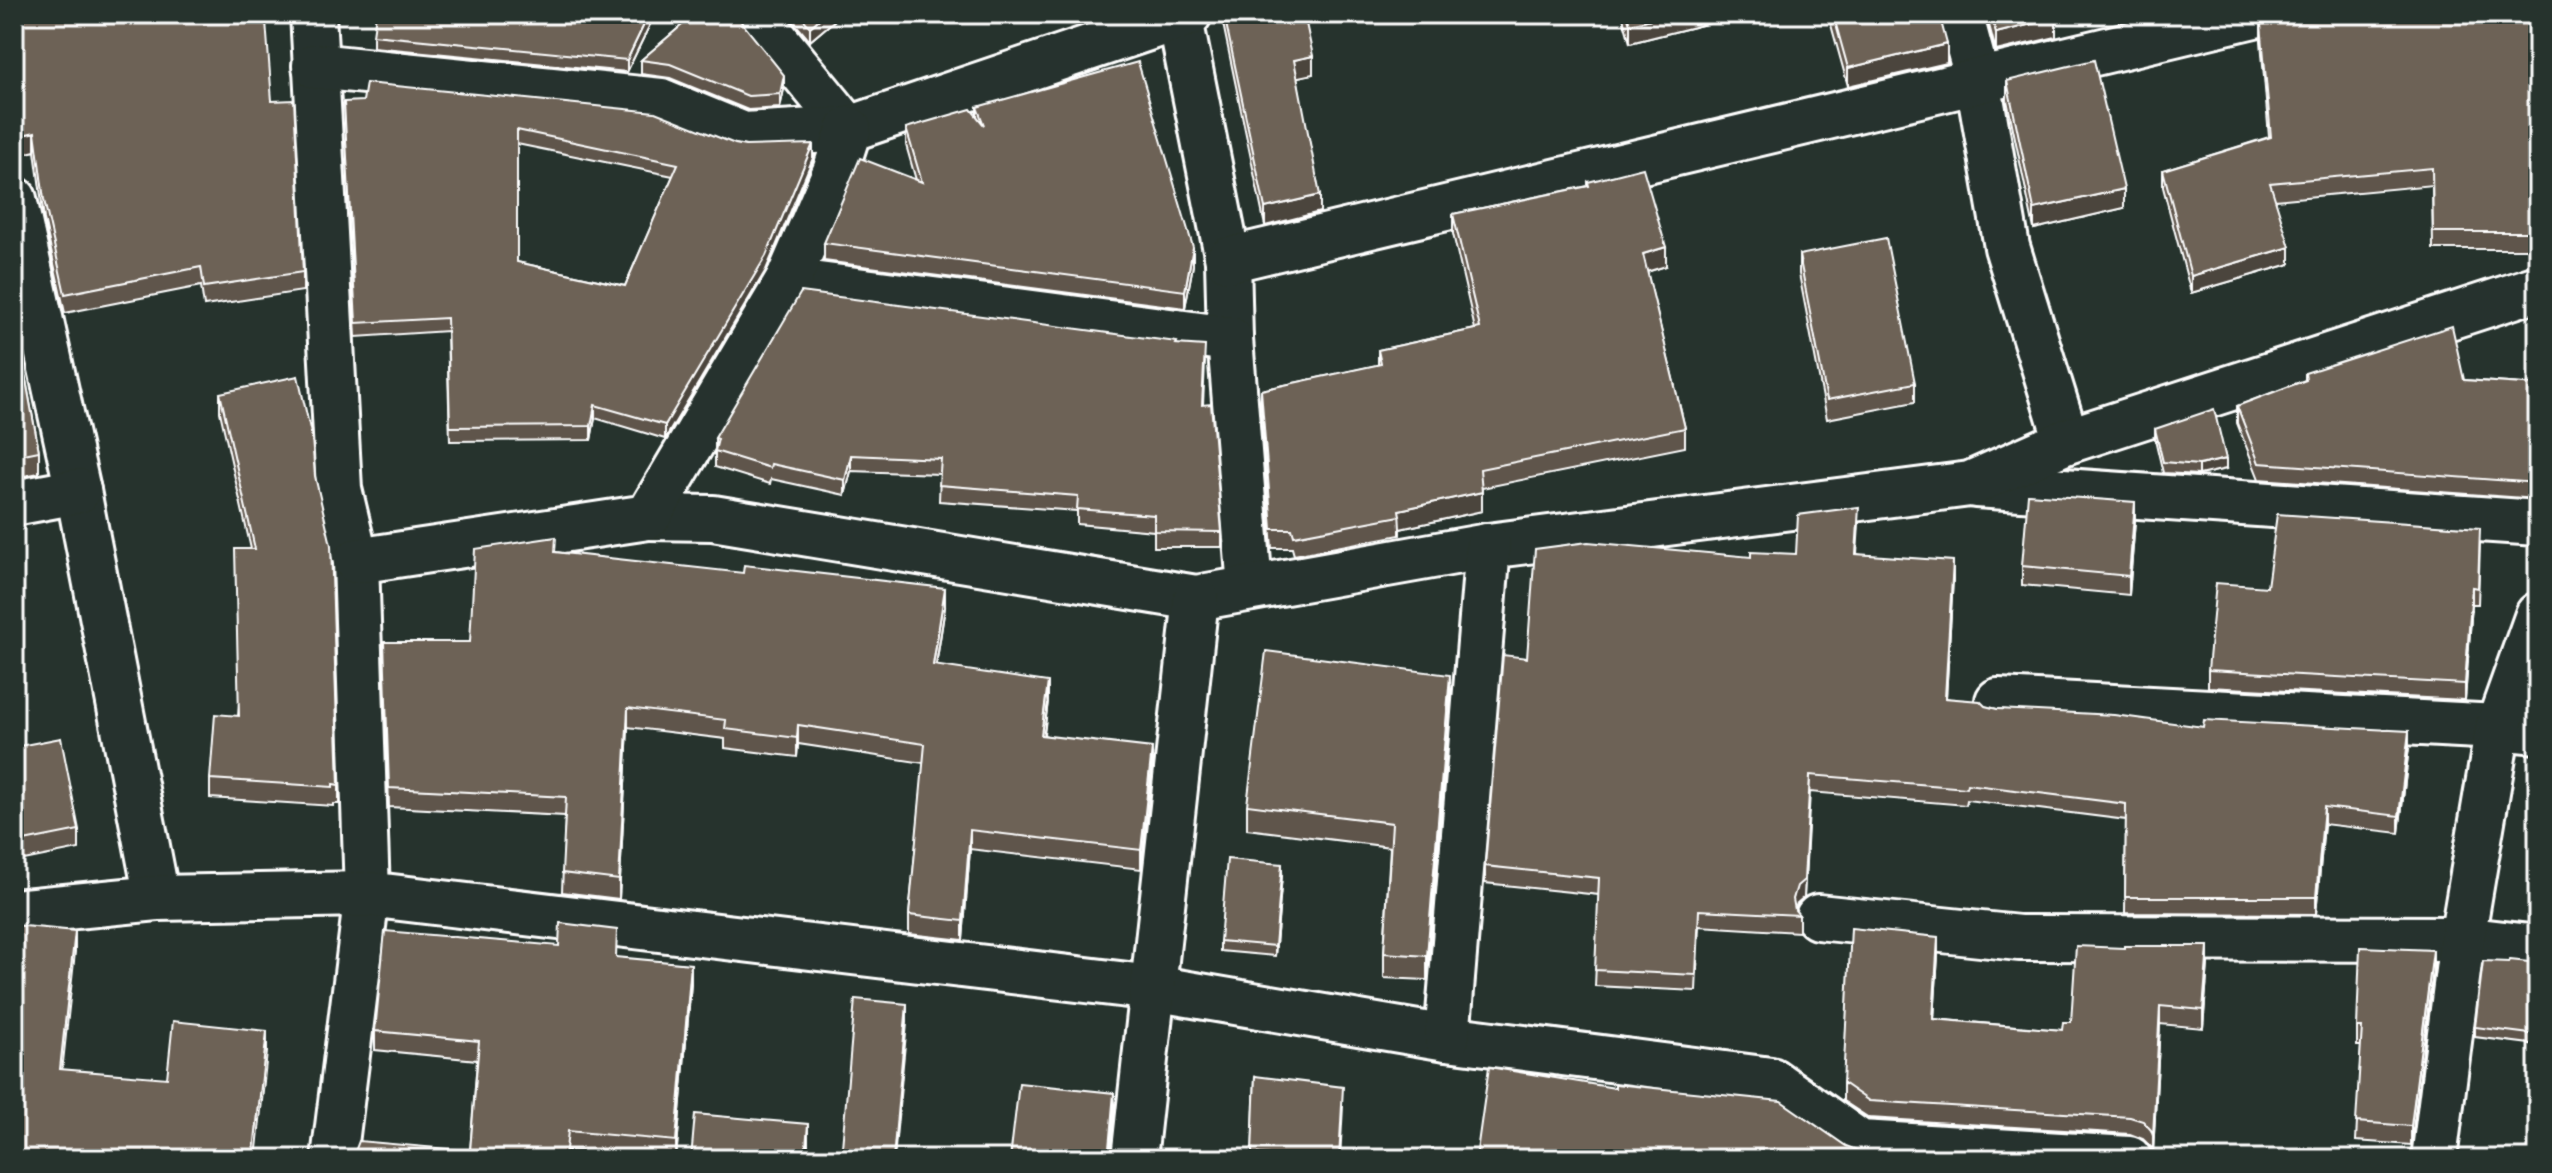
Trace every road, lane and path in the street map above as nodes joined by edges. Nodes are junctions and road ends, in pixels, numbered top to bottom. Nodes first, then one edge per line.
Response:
1 (313, 14) edge
2 (755, 14) edge
3 (1960, 14) edge
4 (2258, 14) edge
5 (1183, 15) edge
6 (315, 66) junction
7 (1978, 81) junction
8 (849, 129) junction
9 (14, 199) edge
10 (1228, 260) junction
11 (788, 281) junction
12 (2538, 288) edge
13 (1230, 339) junction
14 (2067, 441) junction
15 (1970, 484) junction
16 (78, 491) junction
17 (14, 503) edge
18 (648, 517) junction
19 (2538, 523) edge
20 (1488, 546) junction
21 (356, 561) junction
22 (1250, 588) junction
23 (1196, 598) junction
24 (2538, 615) edge
25 (1998, 701) dead end
26 (2518, 729) edge
27 (367, 894) junction
28 (157, 898) junction
29 (14, 912) edge
30 (1818, 917) dead end
31 (2462, 939) junction
32 (2538, 948) edge
33 (1153, 988) junction
34 (1447, 1038) junction
35 (334, 1159) edge
36 (1134, 1159) edge
37 (2129, 1159) edge
38 (2434, 1159) edge

1 - 6 street
2 - 8 street
3 - 7 street
4 - 7 street
5 - 8 street
5 - 10 street
6 - 8 street
6 - 21 street
7 - 10 street
7 - 14 street
8 - 11 street
9 - 16 street
10 - 13 street
11 - 13 street
11 - 18 street
12 - 14 street
13 - 22 street
14 - 15 street
15 - 19 street
15 - 20 street
16 - 17 street
16 - 28 street
18 - 21 street
18 - 23 street
20 - 22 street
20 - 34 street
21 - 27 street
22 - 23 street
23 - 33 street
24 - 26 street
25 - 26 street
26 - 31 street
27 - 28 street
27 - 33 street
27 - 35 street
28 - 29 street
30 - 31 street
31 - 32 street
31 - 38 street
33 - 34 street
33 - 36 street
34 - 37 street

